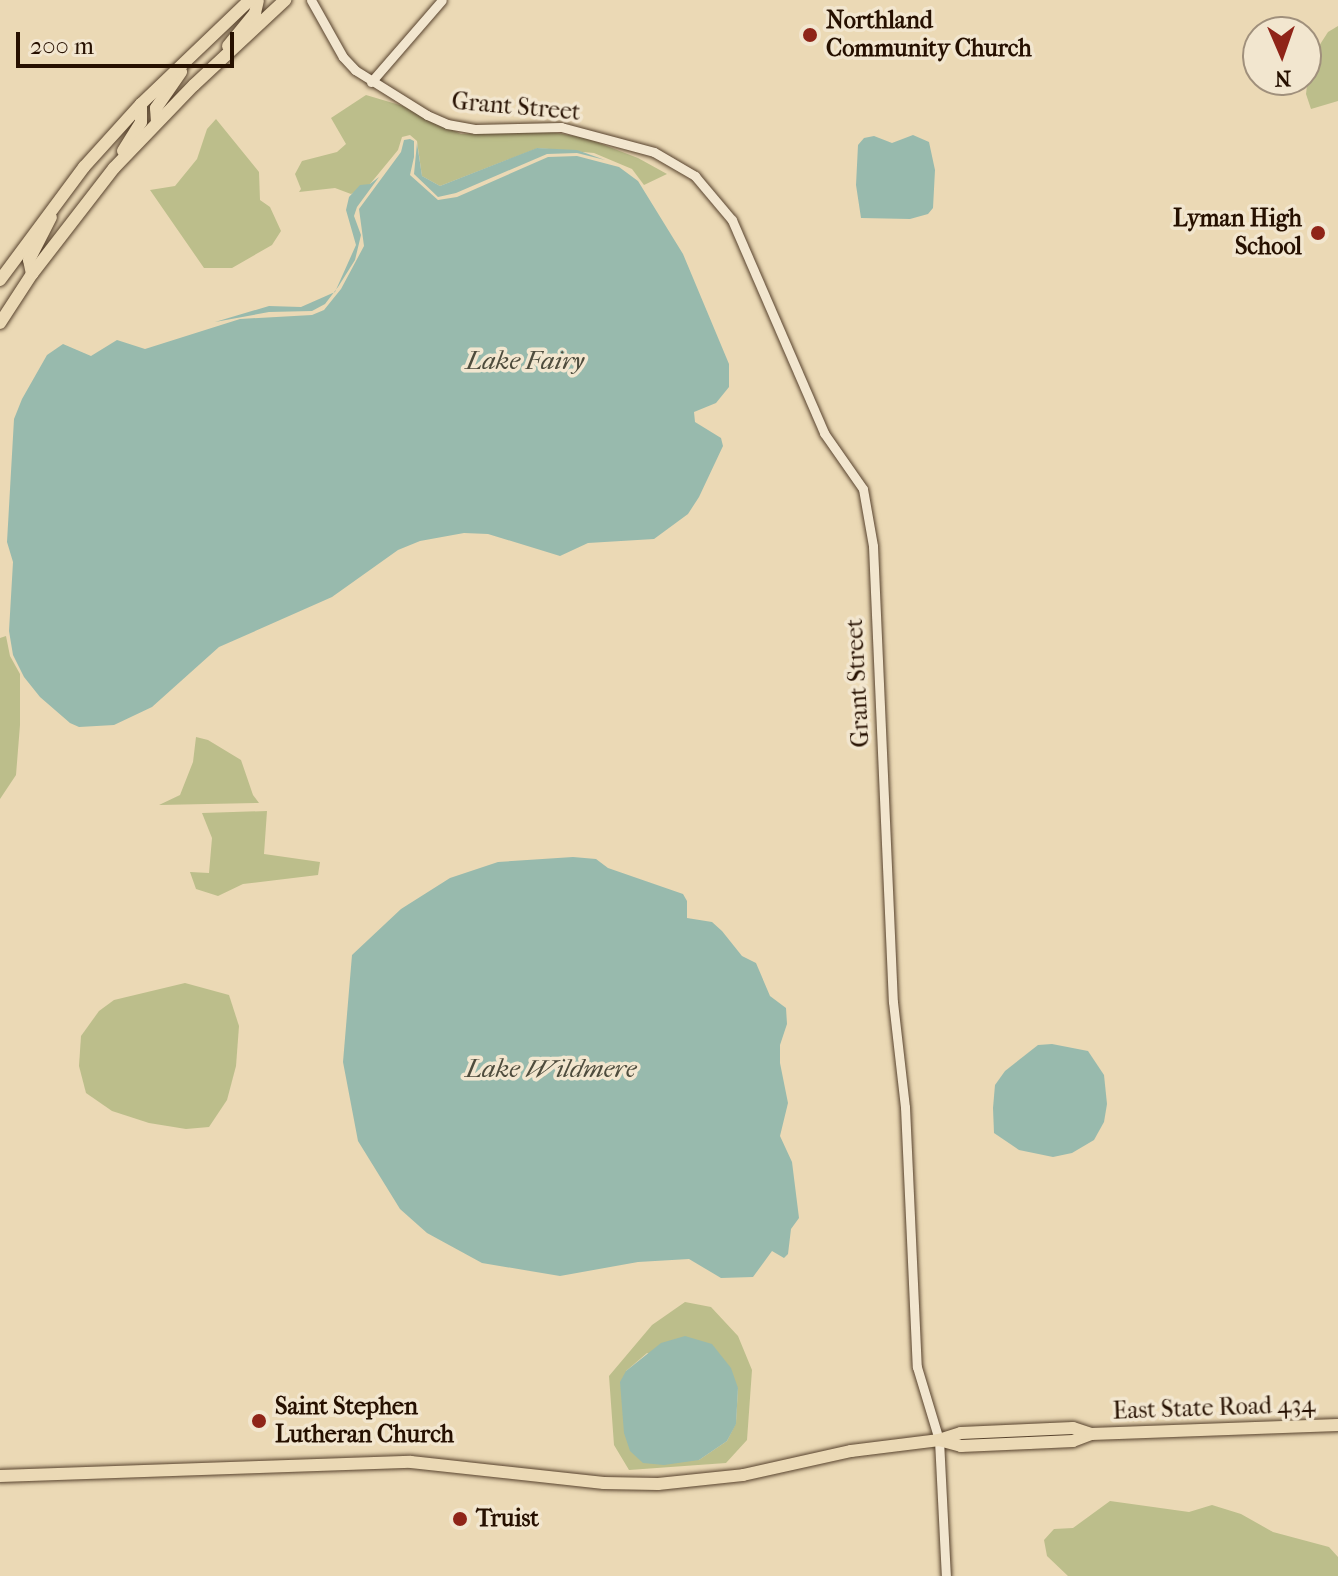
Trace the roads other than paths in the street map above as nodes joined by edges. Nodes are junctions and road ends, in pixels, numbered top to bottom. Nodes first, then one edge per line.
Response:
1 (250, 0) edge
2 (258, 0) edge
3 (285, 0) edge
4 (311, 0) edge
5 (442, 0) edge
6 (188, 59) junction
7 (215, 65) junction
8 (371, 82) junction
9 (141, 104) junction
10 (157, 122) junction
11 (114, 168) junction
12 (59, 199) junction
13 (32, 274) junction
14 (0, 280) edge
15 (0, 323) edge
16 (1338, 1425) edge
17 (939, 1440) junction
18 (0, 1476) edge
19 (946, 1576) edge

1 - 6 main road
2 - 7 main road
3 - 7 main road
4 - 8 street, Grant Street
5 - 8 street
6 - 9 main road
6 - 10 main road
7 - 10 main road
8 - 17 street, Grant Street
9 - 11 main road
9 - 12 main road
10 - 11 main road
11 - 13 main road
12 - 13 main road
12 - 14 main road
13 - 15 main road
16 - 17 main road, East State Road 434
17 - 18 main road, East State Road 434
17 - 19 street, Grant Street

